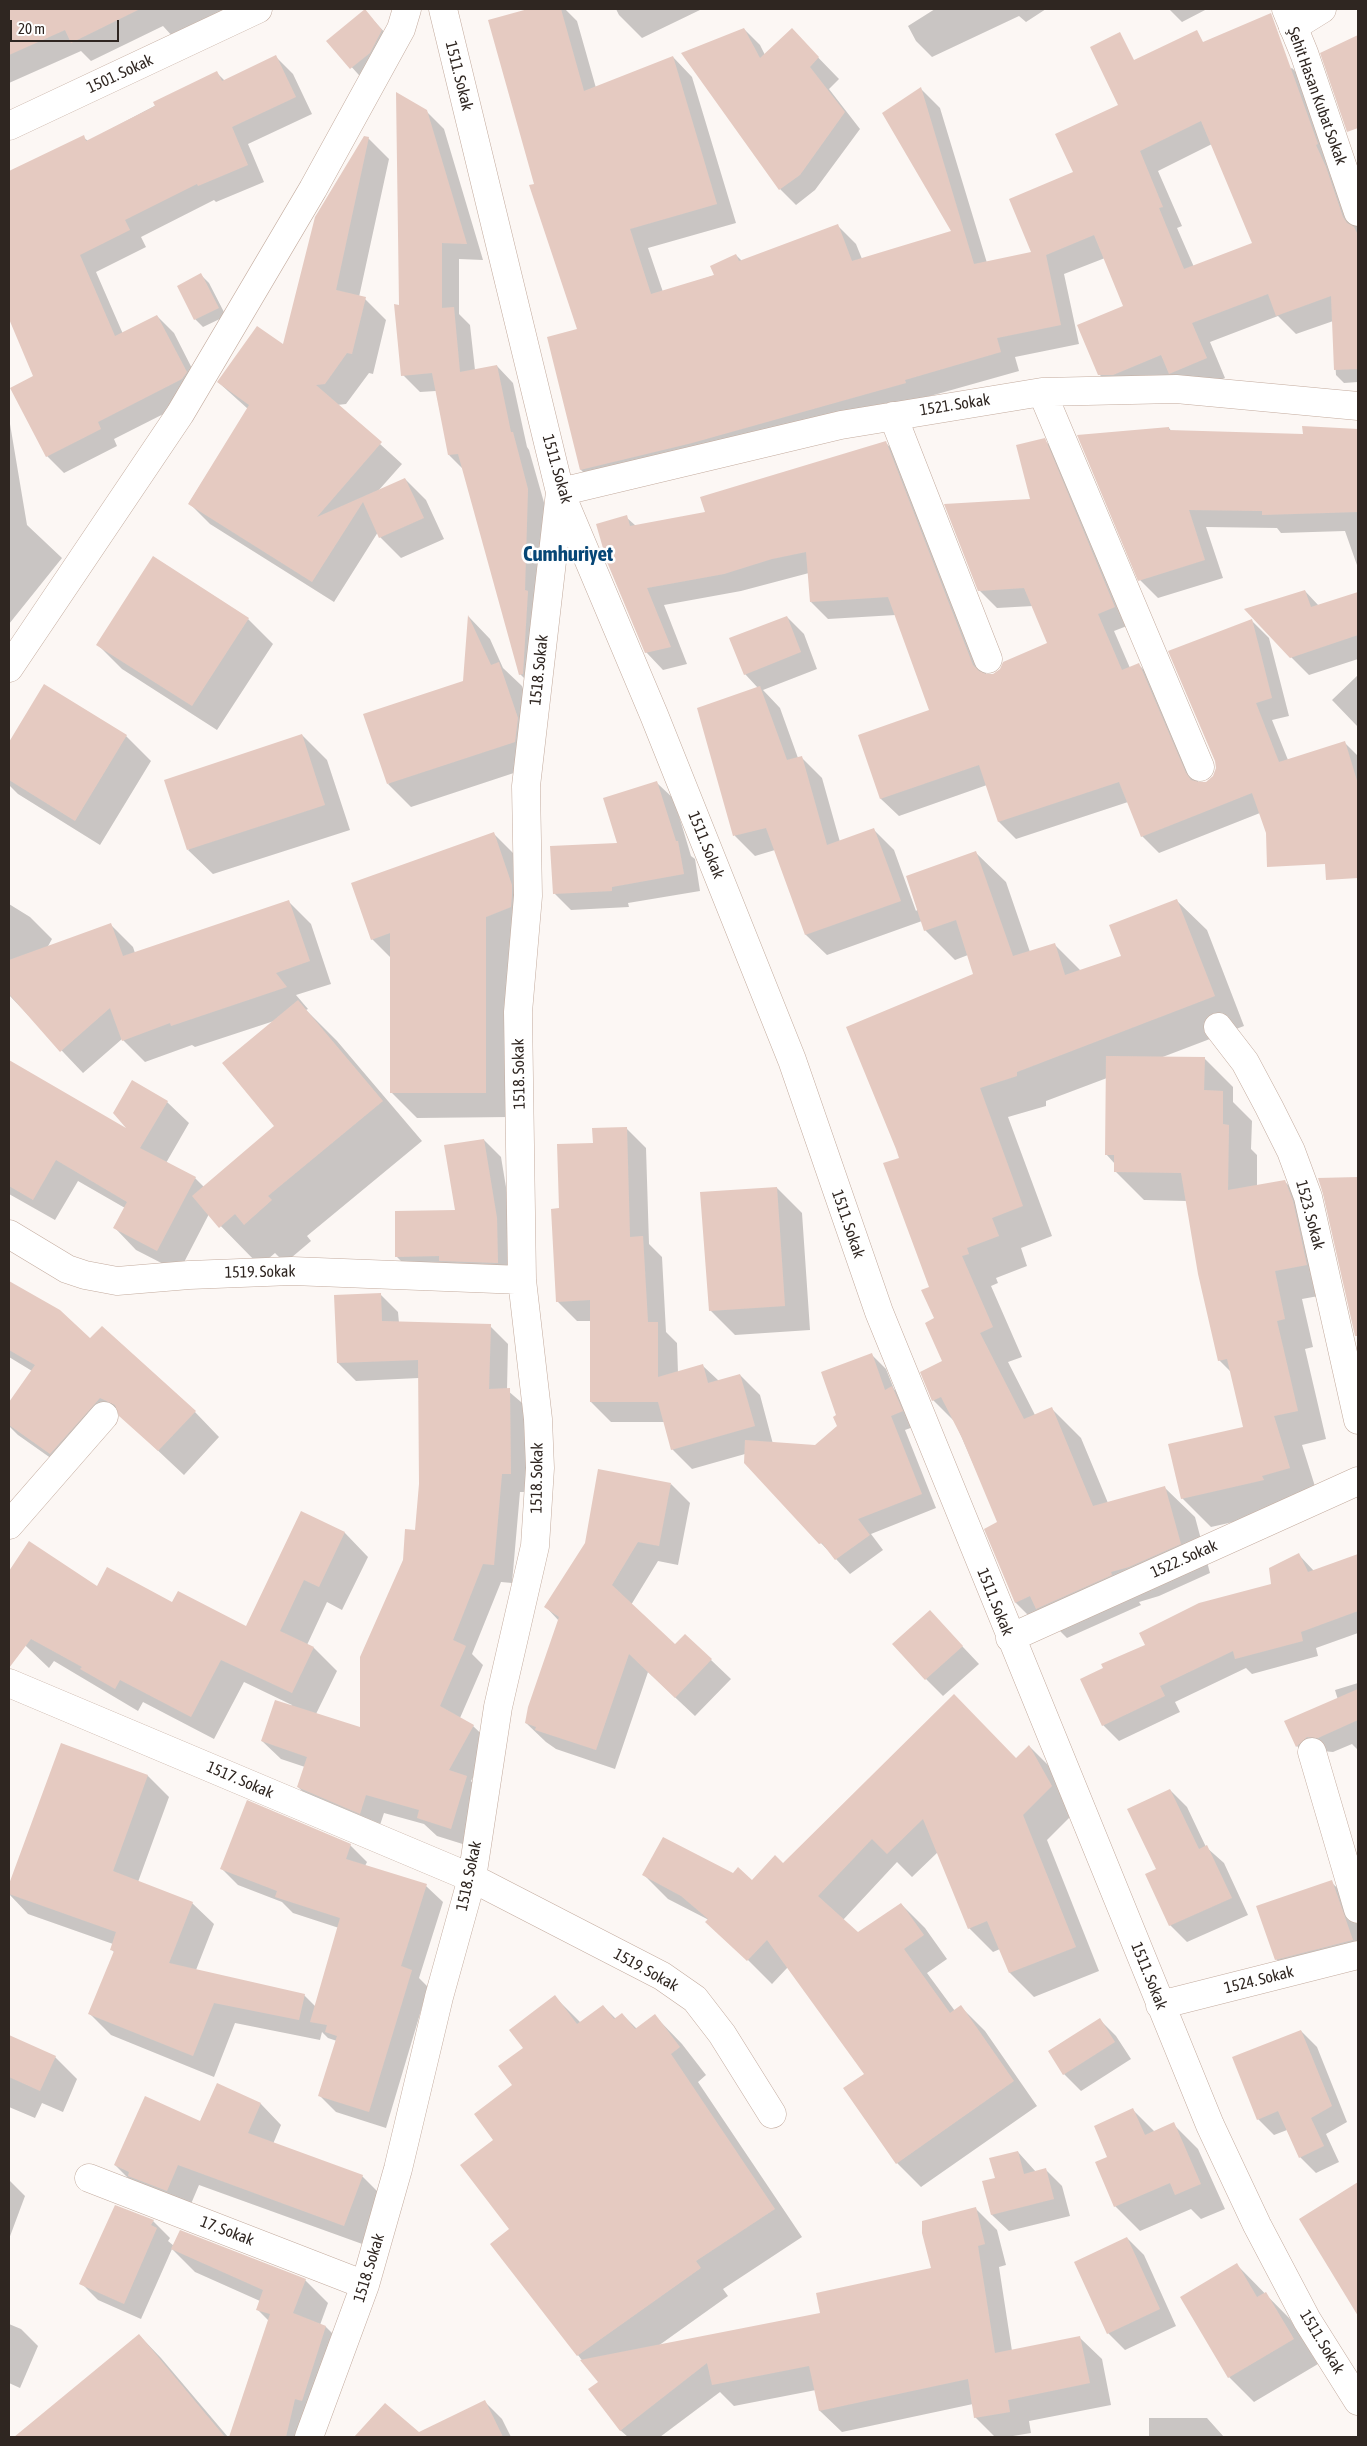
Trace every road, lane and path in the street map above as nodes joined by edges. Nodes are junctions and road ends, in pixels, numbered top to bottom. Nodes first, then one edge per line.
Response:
1 (258, 9) edge
2 (407, 9) edge
3 (443, 9) edge
4 (1322, 9) edge
5 (1289, 18) edge
6 (9, 126) edge
7 (1358, 212) edge
8 (1042, 392) junction
9 (1358, 406) edge
10 (893, 416) junction
11 (560, 492) junction
12 (988, 659) dead end
13 (9, 668) edge
14 (1200, 767) dead end
15 (1218, 1027) dead end
16 (9, 1234) edge
17 (522, 1280) junction
18 (104, 1416) dead end
19 (1358, 1420) edge
20 (1358, 1481) edge
21 (9, 1525) edge
22 (1010, 1638) junction
23 (9, 1683) edge
24 (1312, 1752) dead end
25 (472, 1878) junction
26 (1358, 1910) edge
27 (1358, 1955) edge
28 (1160, 2005) junction
29 (772, 2114) dead end
30 (89, 2178) dead end
31 (365, 2285) junction
32 (1358, 2401) edge
33 (309, 2437) edge

1 - 6 street, 1501. Sokak
2 - 13 street
3 - 11 street, 1511. Sokak
4 - 5 street
5 - 7 street, Şehit Hasan Kubat Sokak
8 - 9 street, 1521. Sokak
8 - 10 street, 1521. Sokak
8 - 14 street
10 - 11 street, 1521. Sokak
10 - 12 street
11 - 17 street, 1518. Sokak
11 - 22 street, 1511. Sokak
15 - 19 street, 1523. Sokak
16 - 17 street, 1519. Sokak
17 - 25 street, 1518. Sokak
18 - 21 street
20 - 22 street, 1522. Sokak
22 - 28 street, 1511. Sokak
23 - 25 street, 1517. Sokak
24 - 26 street
25 - 29 street, 1519. Sokak
25 - 31 street, 1518. Sokak
27 - 28 street, 1524. Sokak
28 - 32 street, 1511. Sokak
30 - 31 street, 17. Sokak
31 - 33 street, 1518. Sokak

